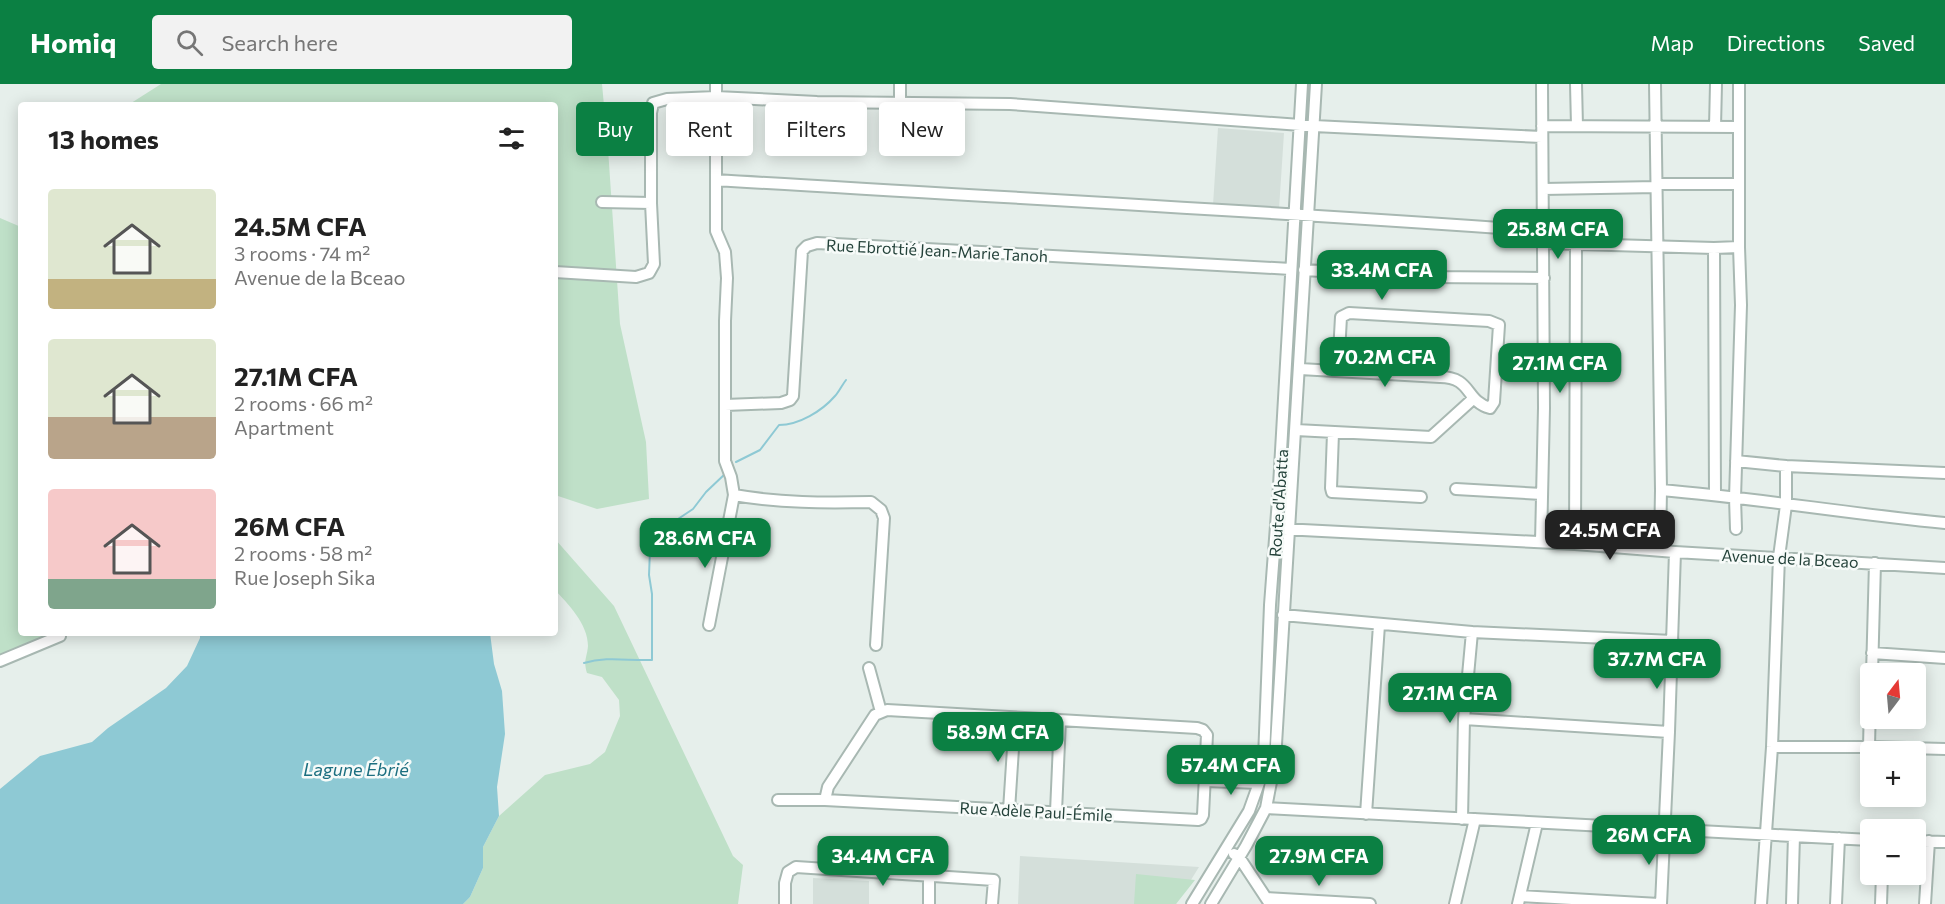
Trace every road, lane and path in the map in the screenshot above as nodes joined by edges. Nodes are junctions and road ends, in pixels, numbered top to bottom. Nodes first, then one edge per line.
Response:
1 (716, 84) edge
2 (900, 84) edge
3 (1302, 84) edge
4 (1316, 84) edge
5 (1542, 84) edge
6 (1576, 84) edge
7 (1655, 84) edge
8 (1716, 84) edge
9 (1739, 84) edge
10 (716, 97) junction
11 (900, 101) junction
12 (1300, 124) junction
13 (1314, 126) junction
14 (1577, 126) junction
15 (1656, 126) junction
16 (1715, 127) junction
17 (1739, 127) junction
18 (1542, 132) junction
19 (716, 180) junction
20 (1738, 184) junction
21 (1657, 186) junction
22 (1543, 189) junction
23 (602, 202) dead end
24 (651, 203) junction
25 (1296, 213) junction
26 (1309, 214) junction
27 (1543, 231) junction
28 (1543, 243) junction
29 (1576, 245) junction
30 (1658, 247) junction
31 (1739, 247) junction
32 (1714, 248) junction
33 (1291, 269) junction
34 (1304, 270) junction
35 (558, 272) edge
36 (1544, 278) junction
37 (1300, 369) junction
38 (1338, 371) junction
39 (1474, 399) junction
40 (725, 405) junction
41 (1296, 430) junction
42 (1333, 433) junction
43 (1736, 461) junction
44 (1786, 466) junction
45 (1945, 473) edge
46 (1456, 489) dead end
47 (1661, 490) junction
48 (1542, 494) junction
49 (734, 495) junction
50 (1715, 495) junction
51 (1421, 497) dead end
52 (1735, 498) junction
53 (1786, 505) junction
54 (1945, 523) edge
55 (1282, 529) junction
56 (1736, 529) dead end
57 (1541, 542) junction
58 (1575, 544) junction
59 (1660, 551) junction
60 (1674, 552) junction
61 (1779, 557) junction
62 (1875, 563) junction
63 (1945, 568) edge
64 (1283, 615) junction
65 (709, 625) dead end
66 (1379, 625) junction
67 (1472, 632) junction
68 (60, 636) dead end
69 (1673, 641) junction
70 (876, 645) dead end
71 (1872, 653) junction
72 (1945, 658) edge
73 (0, 661) edge
74 (1872, 663) edge
75 (869, 668) dead end
76 (881, 712) junction
77 (1015, 718) junction
78 (1464, 719) junction
79 (1060, 720) junction
80 (1670, 732) junction
81 (1772, 747) junction
82 (1860, 747) edge
83 (1926, 748) edge
84 (1945, 749) edge
85 (1205, 775) junction
86 (1260, 778) junction
87 (778, 800) dead end
88 (825, 800) junction
89 (1266, 808) junction
90 (1009, 810) junction
91 (1056, 812) junction
92 (1366, 814) junction
93 (1462, 819) junction
94 (1475, 819) junction
95 (1537, 823) junction
96 (1665, 828) junction
97 (1766, 834) junction
98 (1794, 836) junction
99 (1839, 838) junction
100 (1860, 839) edge
101 (1929, 841) joint
102 (1945, 842) edge
103 (1227, 849) junction
104 (1239, 857) junction
105 (929, 876) junction
106 (1882, 885) edge
107 (1519, 900) edge
108 (1268, 901) edge
109 (1586, 902) edge
110 (785, 904) edge
111 (929, 904) edge
112 (992, 904) edge
113 (1192, 904) edge
114 (1210, 904) edge
115 (1359, 904) edge
116 (1370, 904) edge
117 (1455, 904) edge
118 (1660, 904) edge
119 (1761, 904) edge
120 (1792, 904) edge
121 (1836, 904) edge
122 (1881, 904) edge
123 (1925, 904) edge

1 - 10 street
2 - 11 street
3 - 12 street, Route d'Abatta
4 - 13 street, Route d'Abatta
5 - 18 street
6 - 14 street
7 - 15 street
8 - 16 street
9 - 17 street
10 - 11 street
10 - 19 street
10 - 24 street
11 - 12 street
12 - 13 street
12 - 25 street, Route d'Abatta
13 - 18 street
13 - 26 street, Route d'Abatta
14 - 15 street
14 - 18 street
15 - 16 street
15 - 21 street
16 - 17 street
17 - 20 street
18 - 22 street
19 - 25 street
19 - 40 street
20 - 21 street
20 - 31 street
21 - 22 street
21 - 30 street
22 - 27 street
23 - 24 street
24 - 35 street
25 - 26 street
25 - 33 street, Route d'Abatta
26 - 27 street
26 - 34 street, Route d'Abatta
27 - 28 street
28 - 29 street
28 - 36 street
29 - 30 street
29 - 58 street
30 - 32 street
30 - 47 street
31 - 32 street
31 - 43 street
32 - 50 street
33 - 40 street, Rue Ebrottié Jean-Marie Tanoh
33 - 55 street, Route d'Abatta
34 - 36 street
34 - 37 street, Route d'Abatta
36 - 48 street
37 - 38 street
37 - 41 street, Route d'Abatta
38 - 39 street
38 - 39 street
39 - 42 street
40 - 49 street
41 - 42 street
41 - 55 street, Route d'Abatta
42 - 51 street
43 - 44 street
43 - 52 street
44 - 45 street
44 - 53 street
46 - 48 street
47 - 50 street
47 - 59 street
48 - 57 street
49 - 65 street
49 - 70 street
50 - 52 street
52 - 53 street
52 - 56 street
53 - 54 street
53 - 61 street
55 - 57 street, Avenue de la Bceao
55 - 64 street, Route d'Abatta
55 - 86 street, Route d'Abatta
57 - 58 street, Avenue de la Bceao
58 - 59 street, Avenue de la Bceao
59 - 60 street, Avenue de la Bceao
60 - 61 street, Avenue de la Bceao
60 - 69 street
61 - 62 street, Avenue de la Bceao
61 - 81 street
62 - 63 street, Avenue de la Bceao
62 - 71 street
64 - 66 street
64 - 89 street, Route d'Abatta
66 - 67 street
66 - 92 street
67 - 69 street
67 - 78 street
68 - 73 street
69 - 80 street
71 - 72 street
71 - 74 street
75 - 76 street
76 - 77 street
76 - 88 street
77 - 79 street
77 - 90 street
78 - 80 street
78 - 93 street
79 - 85 street
79 - 91 street
80 - 96 street
81 - 82 street
81 - 97 street
83 - 84 street
85 - 86 street
85 - 91 street, Rue Adèle Paul-Émile
86 - 103 street, Route d'Abatta
87 - 88 street, Rue Adèle Paul-Émile
88 - 90 street, Rue Adèle Paul-Émile
89 - 92 street
89 - 104 street, Route d'Abatta
90 - 91 street, Rue Adèle Paul-Émile
92 - 93 street
93 - 94 street
94 - 95 street
94 - 117 street
95 - 96 street
95 - 107 street
96 - 97 street
96 - 118 street
97 - 98 street
97 - 119 street
98 - 99 street
98 - 120 street
99 - 100 street
99 - 121 street
101 - 102 street
101 - 123 street
103 - 104 street
103 - 113 street, Route d'Abatta
104 - 108 street
104 - 114 street, Route d'Abatta
105 - 110 street
105 - 111 street
105 - 112 street
106 - 122 street
107 - 109 street
108 - 115 street
109 - 118 street
115 - 116 street

